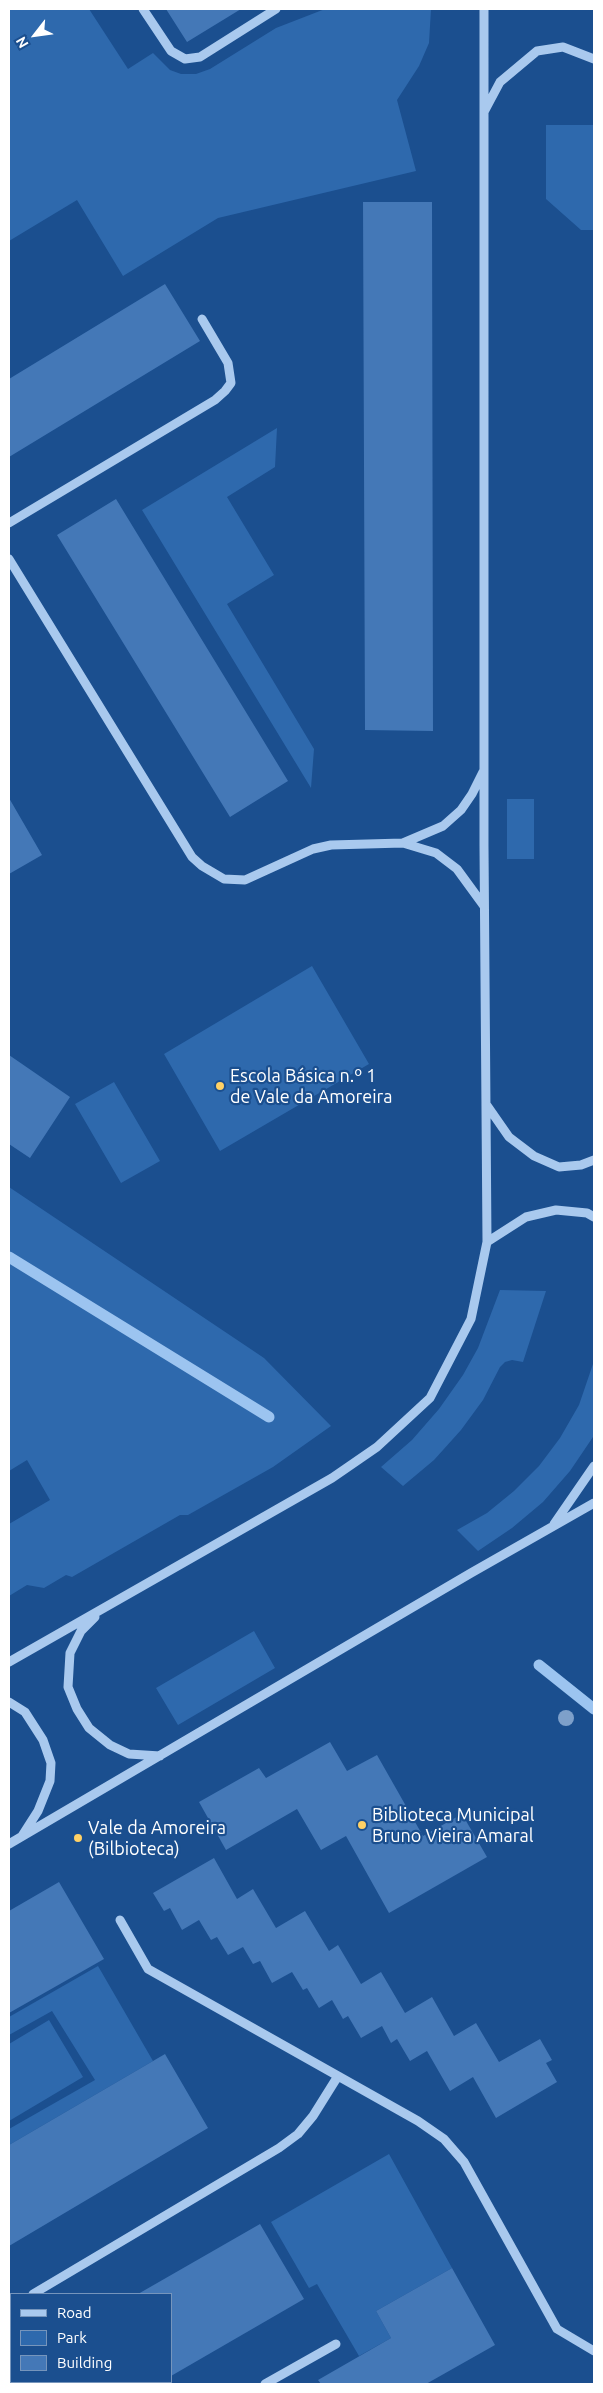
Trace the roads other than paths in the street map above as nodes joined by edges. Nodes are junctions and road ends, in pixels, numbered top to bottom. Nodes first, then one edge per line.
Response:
1 (143, 9) edge
2 (276, 9) edge
3 (484, 9) edge
4 (594, 59) edge
5 (483, 114) junction
6 (202, 319) dead end
7 (9, 523) edge
8 (9, 559) edge
9 (484, 769) junction
10 (402, 843) junction
11 (484, 906) junction
12 (486, 1104) junction
13 (594, 1160) edge
14 (594, 1217) edge
15 (487, 1242) junction
16 (594, 1466) edge
17 (594, 1504) edge
18 (552, 1526) junction
19 (104, 1608) junction
20 (9, 1662) edge
21 (9, 1702) edge
22 (160, 1756) junction
23 (22, 1837) junction
24 (9, 1844) edge
25 (120, 1920) dead end
26 (338, 2076) junction
27 (35, 2293) edge
28 (336, 2344) dead end
29 (594, 2351) edge
30 (265, 2384) edge

1 - 2 street
3 - 5 street
4 - 5 street
5 - 9 street
6 - 7 street
8 - 10 street
9 - 10 street
9 - 11 street
10 - 11 street
11 - 12 street
12 - 13 street
12 - 15 street
14 - 15 street
15 - 19 street
16 - 18 street
17 - 18 street
18 - 22 street
19 - 20 street
19 - 22 street
21 - 23 street
22 - 23 street
23 - 24 street
25 - 26 street
26 - 27 street
26 - 29 street
28 - 30 street

